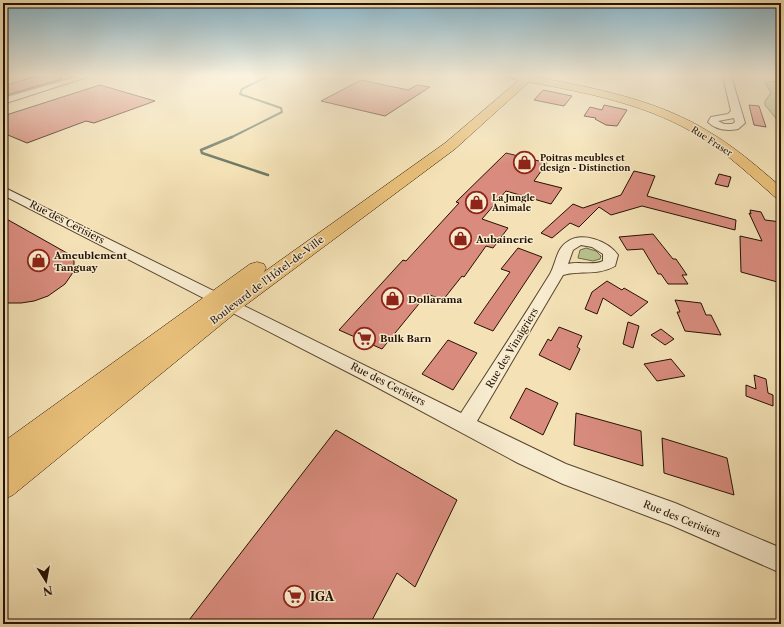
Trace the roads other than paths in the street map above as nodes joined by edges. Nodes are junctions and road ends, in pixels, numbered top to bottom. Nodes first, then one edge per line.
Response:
1 (492, 105) edge
2 (636, 105) edge
3 (734, 105) edge
4 (735, 111) dead end
5 (3, 190) edge
6 (781, 194) edge
7 (558, 272) dead end
8 (224, 302) junction
9 (466, 424) junction
10 (3, 458) edge
11 (3, 485) edge
12 (781, 561) edge

1 - 8 main road, Boulevard de l'Hôtel-de-Ville
2 - 6 main road, Rue Fraser
3 - 4 street
5 - 8 street, Rue des Cerisiers
7 - 9 street, Rue des Vinaigriers
8 - 9 street, Rue des Cerisiers
8 - 10 main road, Boulevard de l'Hôtel-de-Ville
8 - 11 main road, Boulevard de l'Hôtel-de-Ville
9 - 12 street, Rue des Cerisiers

